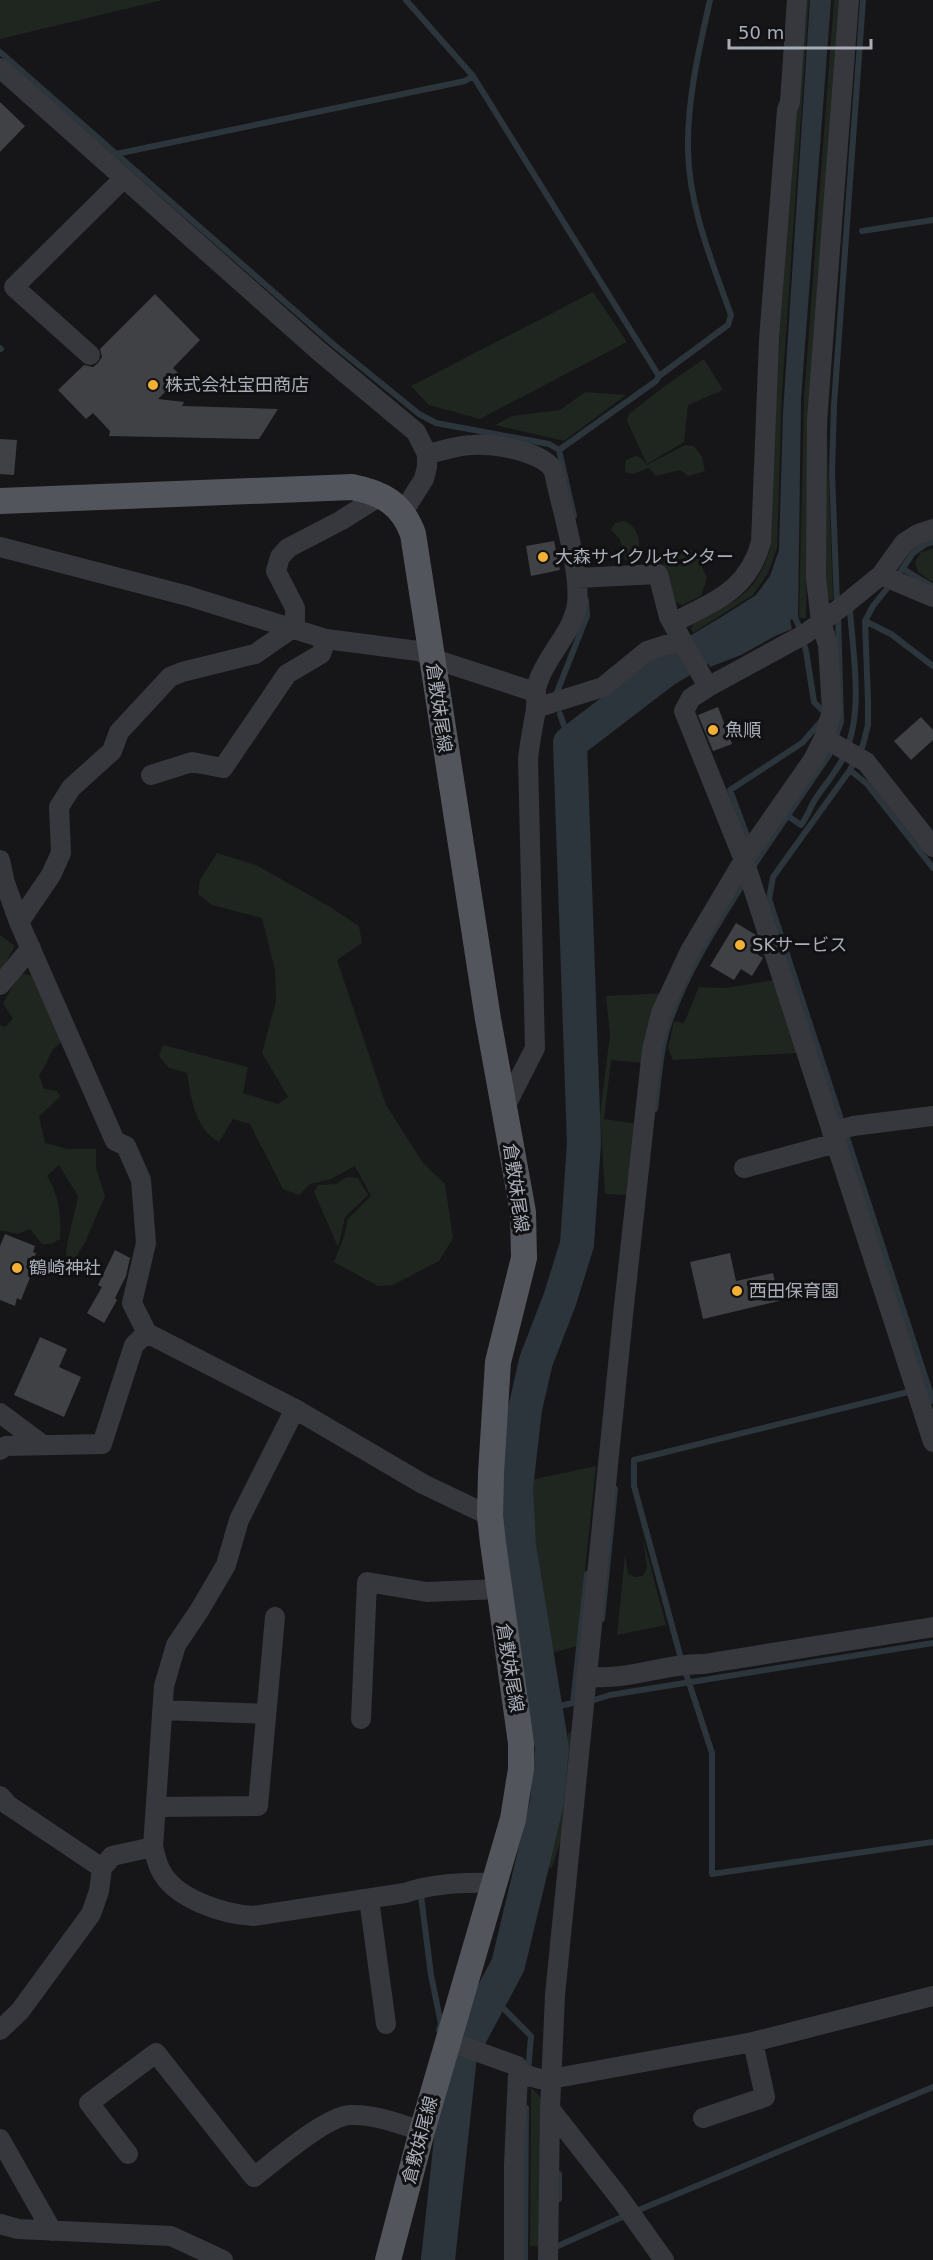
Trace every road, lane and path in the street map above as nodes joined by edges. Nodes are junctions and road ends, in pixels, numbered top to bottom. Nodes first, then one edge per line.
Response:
1 (797, 0) edge
2 (849, 0) edge
3 (0, 68) edge
4 (124, 178) junction
5 (90, 355) dead end
6 (428, 454) junction
7 (381, 496) junction
8 (0, 501) edge
9 (403, 512) junction
10 (933, 529) edge
11 (0, 547) edge
12 (583, 578) junction
13 (890, 578) junction
14 (933, 597) edge
15 (819, 623) junction
16 (291, 629) junction
17 (326, 639) junction
18 (684, 644) junction
19 (431, 657) junction
20 (708, 687) junction
21 (536, 700) junction
22 (827, 739) junction
23 (151, 775) dead end
24 (933, 847) edge
25 (749, 852) junction
26 (0, 860) edge
27 (20, 922) junction
28 (31, 948) junction
29 (0, 985) edge
30 (503, 1111) junction
31 (933, 1116) edge
32 (834, 1138) junction
33 (744, 1168) dead end
34 (147, 1333) junction
35 (295, 1409) junction
36 (0, 1413) edge
37 (933, 1442) edge
38 (42, 1445) junction
39 (0, 1450) edge
40 (490, 1516) junction
41 (498, 1589) junction
42 (275, 1617) dead end
43 (933, 1627) edge
44 (592, 1677) junction
45 (162, 1710) junction
46 (266, 1714) junction
47 (361, 1719) dead end
48 (0, 1796) edge
49 (156, 1807) junction
50 (153, 1847) junction
51 (102, 1868) junction
52 (494, 1883) junction
53 (369, 1899) junction
54 (933, 1996) edge
55 (386, 2024) dead end
56 (0, 2030) edge
57 (453, 2042) junction
58 (753, 2042) junction
59 (542, 2077) junction
60 (557, 2118) junction
61 (703, 2118) dead end
62 (422, 2131) junction
63 (0, 2139) edge
64 (128, 2154) dead end
65 (0, 2224) edge
66 (52, 2231) junction
67 (223, 2260) edge
68 (388, 2260) edge
69 (514, 2260) edge
70 (548, 2260) edge
71 (664, 2260) edge

1 - 18 street
2 - 15 street
3 - 4 street
4 - 5 street
4 - 6 street
6 - 9 street
6 - 12 street
7 - 8 main road
7 - 9 main road
7 - 16 street
9 - 19 main road, 倉敷妹尾線
10 - 13 street
11 - 16 street
12 - 18 street
12 - 21 street
13 - 14 street
13 - 15 street
15 - 20 street
15 - 22 street
16 - 17 street
16 - 27 street
17 - 19 street
17 - 23 street
18 - 20 street
18 - 21 street
19 - 21 street
19 - 30 main road, 倉敷妹尾線
20 - 25 street
21 - 30 street
22 - 24 street
22 - 25 street
25 - 32 street
25 - 44 street
26 - 27 street
27 - 28 street
28 - 29 street
28 - 34 street
30 - 40 main road, 倉敷妹尾線
31 - 32 street
32 - 33 street
32 - 37 street
34 - 35 street
34 - 38 street
35 - 40 street
35 - 45 street
36 - 38 street
38 - 39 street
40 - 41 main road, 倉敷妹尾線
41 - 47 street
41 - 52 main road, 倉敷妹尾線
42 - 46 street
43 - 44 street
44 - 59 street
45 - 46 street
45 - 49 street
46 - 49 street
48 - 51 street
49 - 50 street
50 - 51 street
50 - 53 street
51 - 56 street
52 - 53 street
52 - 57 main road, 倉敷妹尾線
53 - 55 street
54 - 58 street
57 - 59 street
57 - 62 main road, 倉敷妹尾線
58 - 59 street
58 - 61 street
59 - 60 street
59 - 69 street
60 - 70 street
60 - 71 street
62 - 64 street
62 - 68 main road, 倉敷妹尾線
63 - 66 street
65 - 66 street
66 - 67 street

